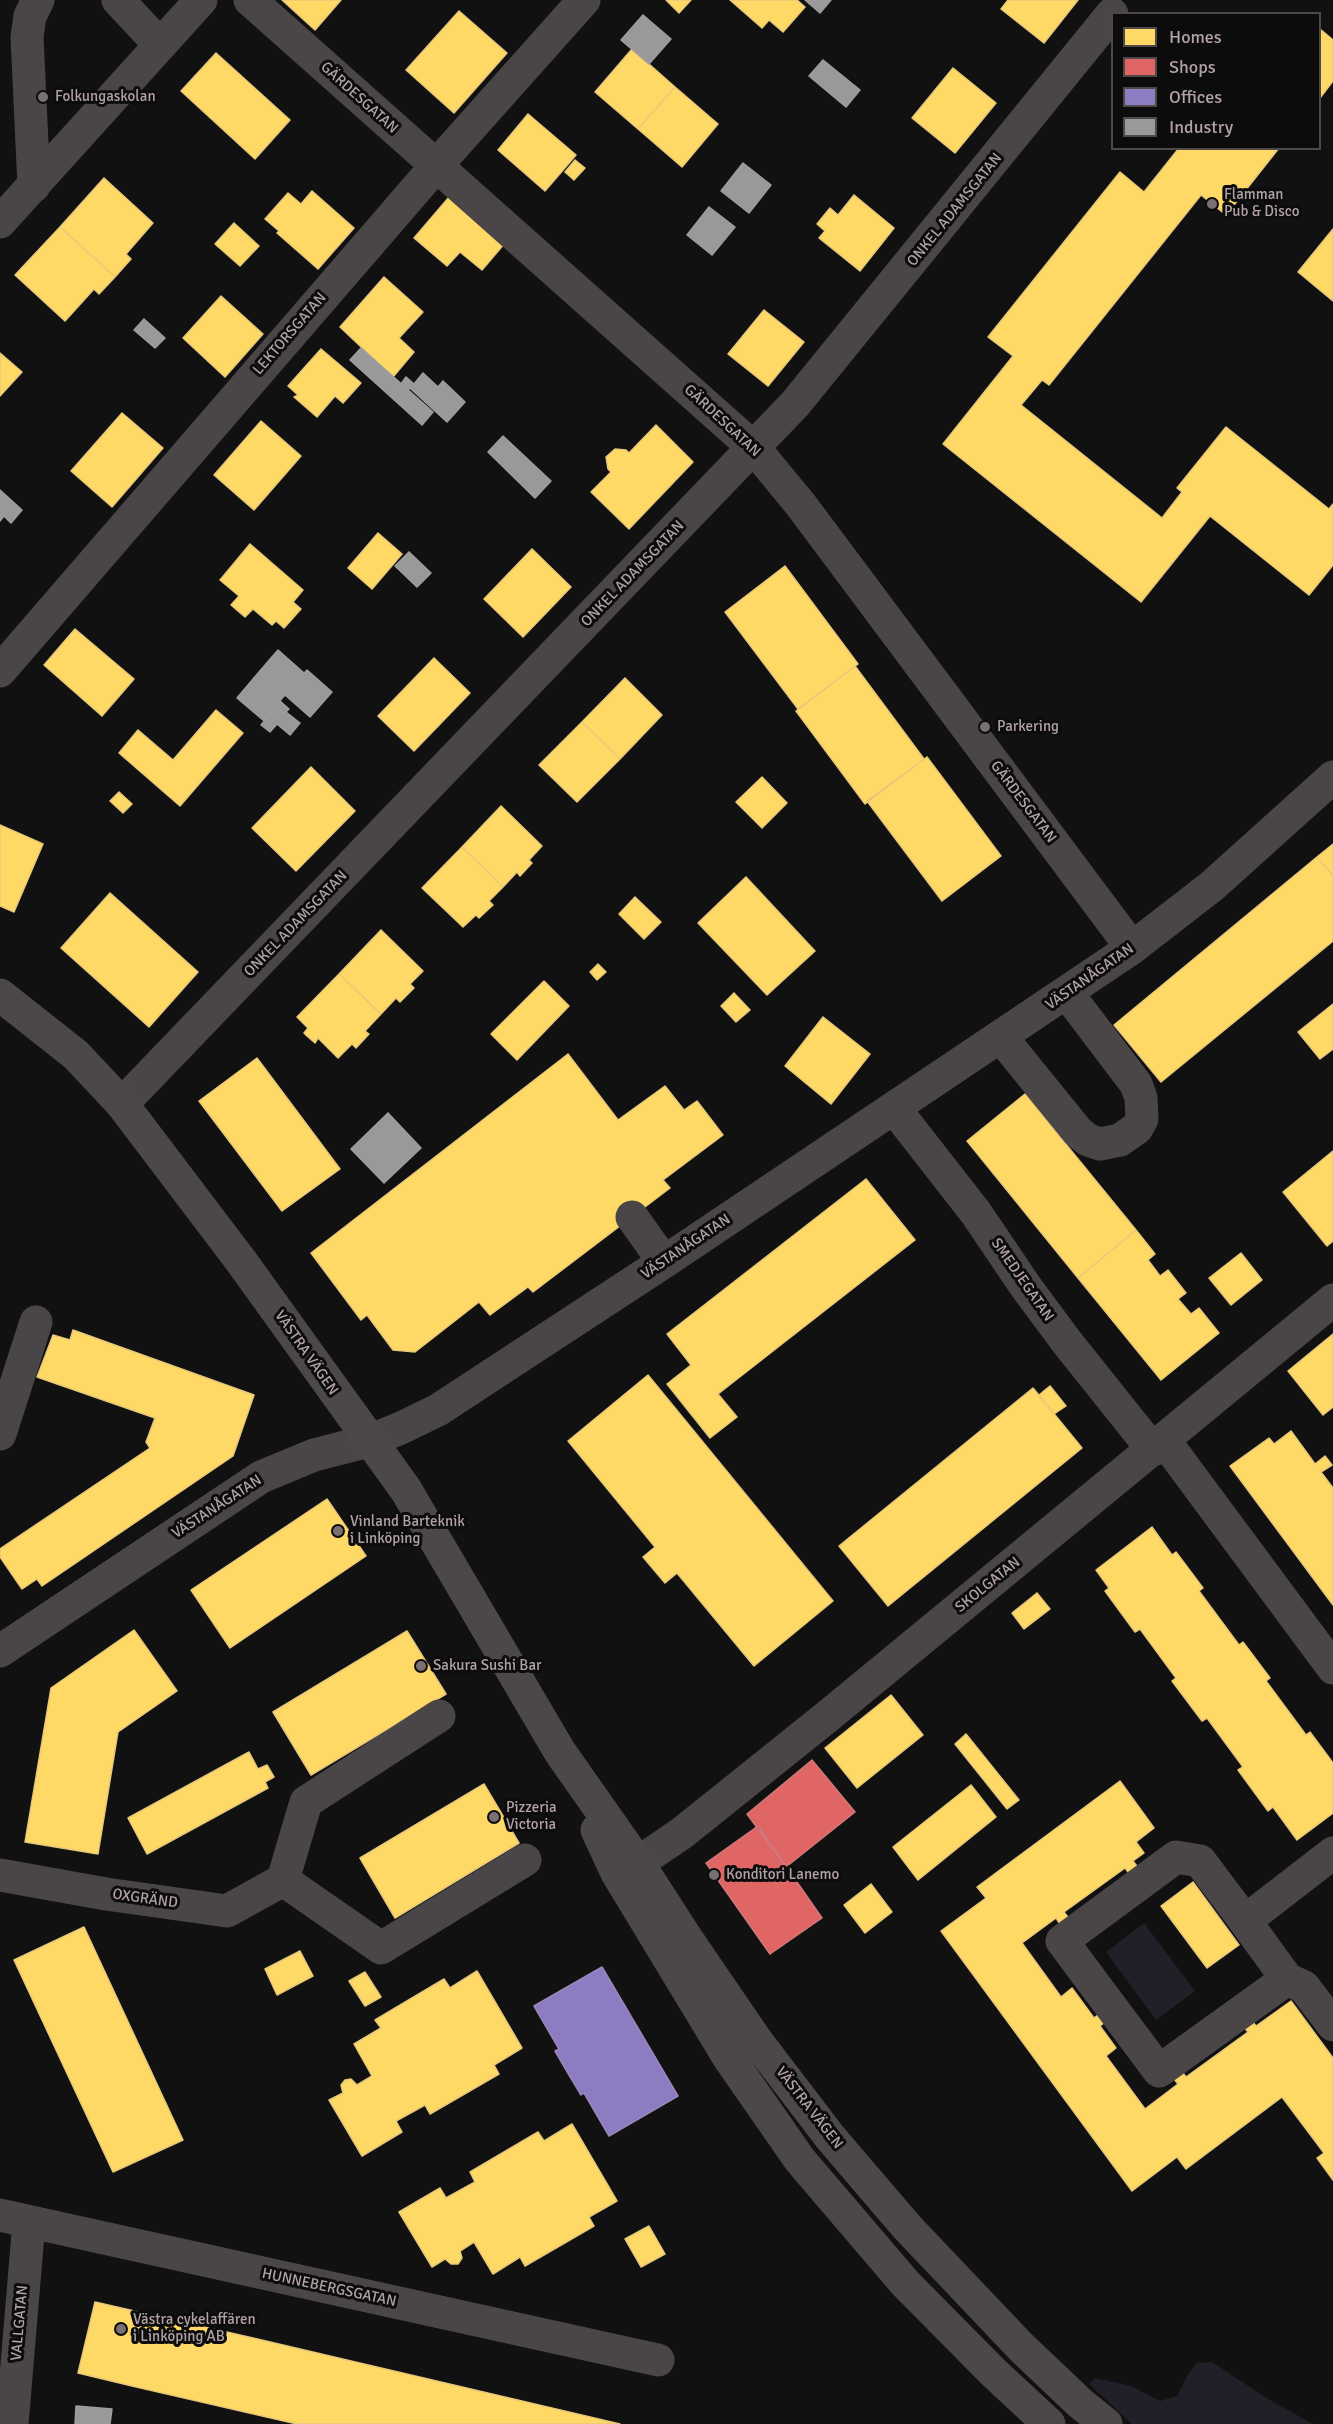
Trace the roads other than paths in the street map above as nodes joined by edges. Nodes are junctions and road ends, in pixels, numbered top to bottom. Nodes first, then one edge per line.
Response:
1 (38, 0) edge
2 (118, 0) edge
3 (201, 0) edge
4 (250, 0) edge
5 (584, 0) edge
6 (1124, 0) edge
7 (1115, 12) edge
8 (1111, 16) edge
9 (160, 45) junction
10 (436, 166) junction
11 (34, 186) junction
12 (0, 222) edge
13 (754, 448) junction
14 (0, 671) edge
15 (1333, 777) edge
16 (1132, 948) junction
17 (1067, 993) junction
18 (0, 995) edge
19 (1001, 1037) junction
20 (122, 1104) junction
21 (894, 1108) junction
22 (632, 1217) dead end
23 (664, 1262) junction
24 (1333, 1300) edge
25 (36, 1322) dead end
26 (0, 1434) edge
27 (369, 1440) junction
28 (1159, 1445) junction
29 (0, 1651) edge
30 (1333, 1668) edge
31 (439, 1716) dead end
32 (560, 1752) junction
33 (1333, 1853) edge
34 (525, 1860) dead end
35 (638, 1863) junction
36 (0, 1875) edge
37 (284, 1880) junction
38 (1245, 1921) junction
39 (1287, 1979) junction
40 (1333, 2025) edge
41 (14, 2218) edge
42 (658, 2360) dead end
43 (12, 2424) edge
44 (1049, 2424) edge
45 (1106, 2424) edge

1 - 11 street
2 - 9 street
3 - 9 street
4 - 10 street, GÄRDESGATAN
5 - 10 street, LEKTORSGATAN
6 - 7 street, ONKEL ADAMSGATAN
8 - 13 street, ONKEL ADAMSGATAN
9 - 11 street
10 - 13 street, GÄRDESGATAN
10 - 14 street, LEKTORSGATAN
11 - 12 street
13 - 16 street, GÄRDESGATAN
13 - 20 street, ONKEL ADAMSGATAN
15 - 16 street, VÄSTANÅGATAN
16 - 17 street, VÄSTANÅGATAN
17 - 19 street, VÄSTANÅGATAN
17 - 19 street
18 - 20 main road, VÄSTRA VÄGEN
19 - 21 street, VÄSTANÅGATAN
20 - 27 main road, VÄSTRA VÄGEN
21 - 23 street, VÄSTANÅGATAN
21 - 28 street, SMEDJEGATAN
22 - 23 street
23 - 27 street, VÄSTANÅGATAN
24 - 28 street, SKOLGATAN
25 - 26 street
27 - 29 street, VÄSTANÅGATAN
27 - 32 main road, VÄSTRA VÄGEN
28 - 30 street, SMEDJEGATAN
28 - 35 street, SKOLGATAN
31 - 37 street
32 - 35 main road, VÄSTRA VÄGEN
32 - 44 main road, VÄSTRA VÄGEN
33 - 38 street
34 - 37 street
35 - 45 main road, VÄSTRA VÄGEN
36 - 37 street, OXGRÄND
38 - 39 street
38 - 39 street
39 - 40 street
41 - 42 street, HUNNEBERGSGATAN
41 - 43 street, VALLGATAN

